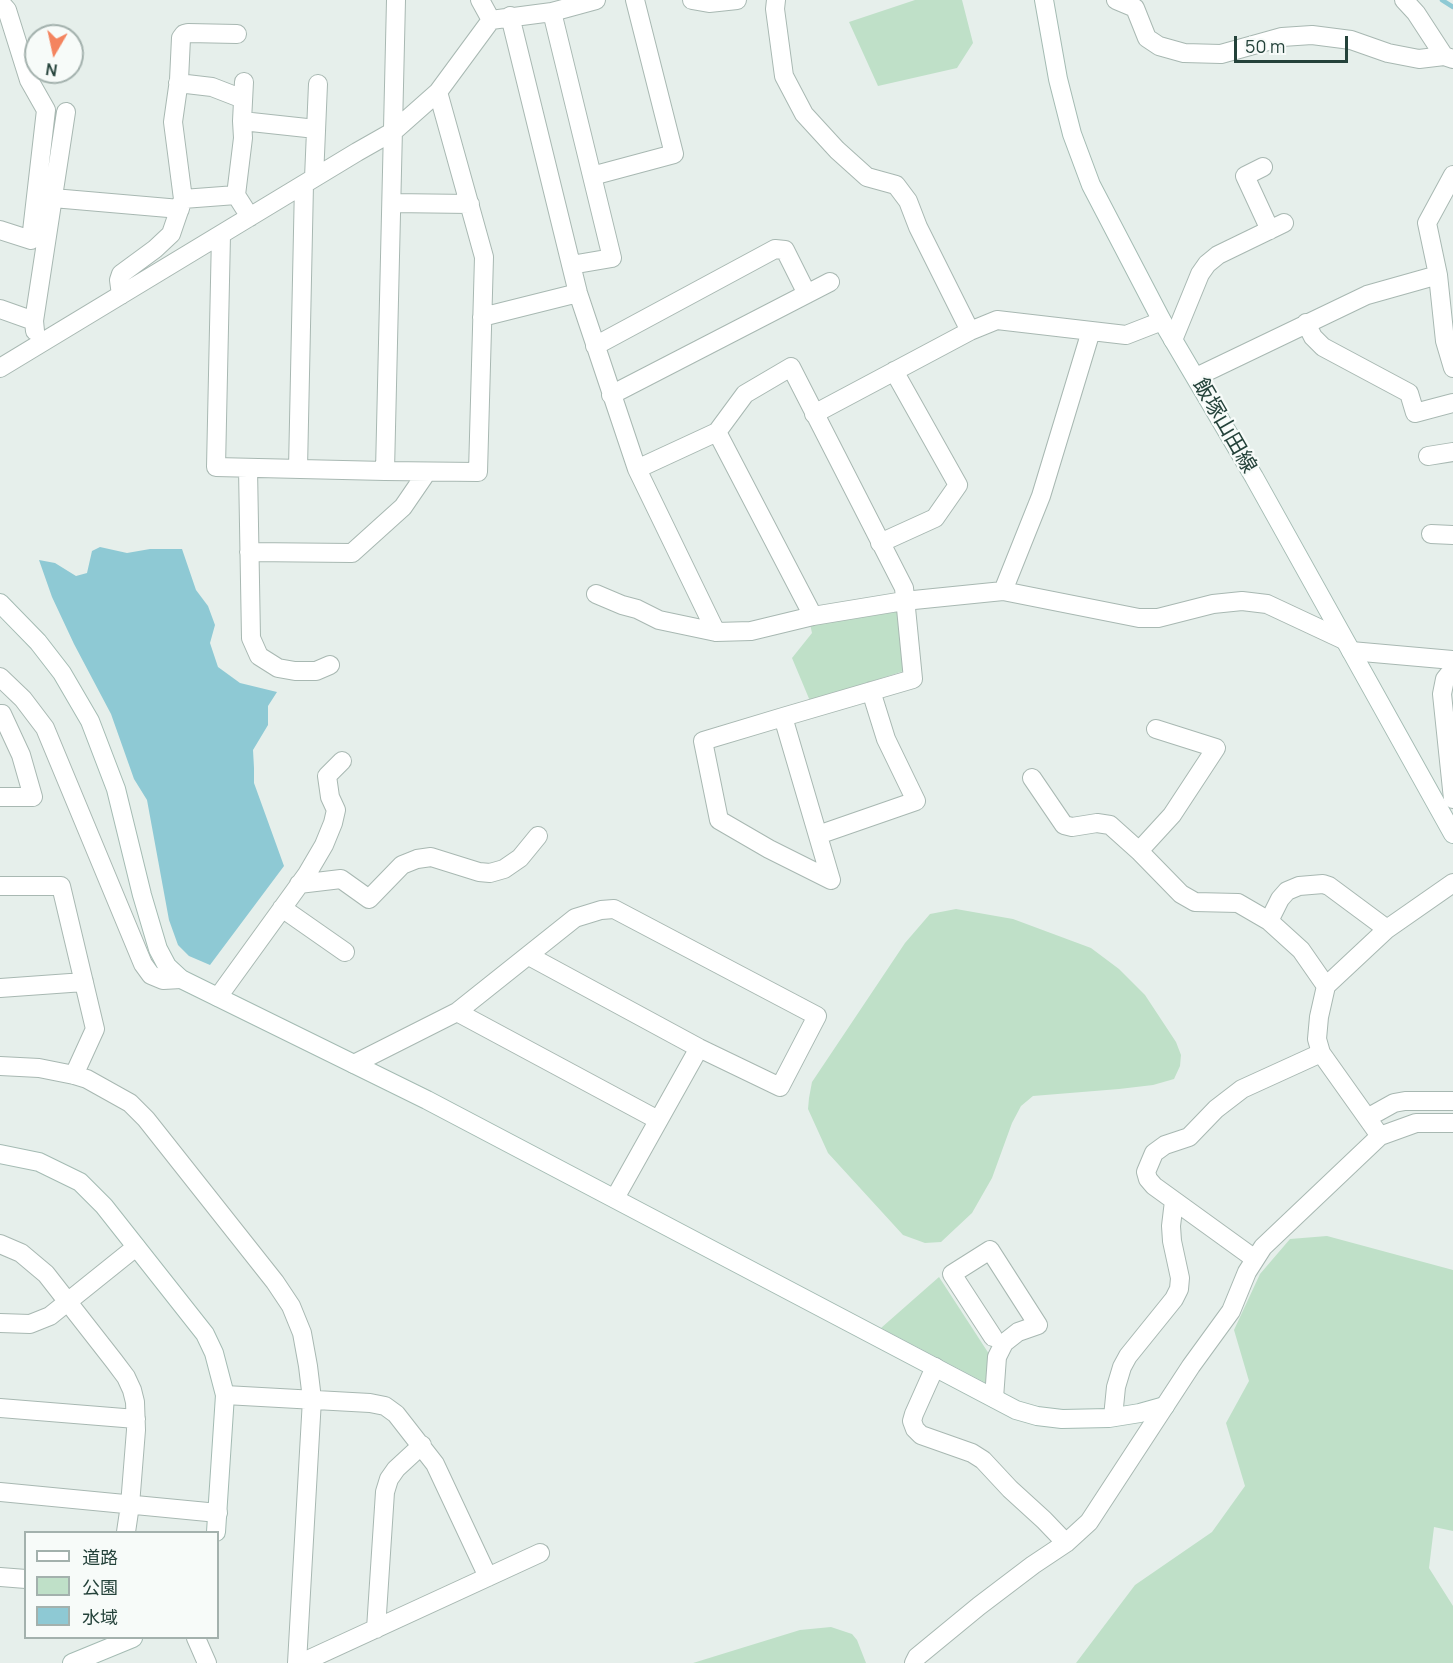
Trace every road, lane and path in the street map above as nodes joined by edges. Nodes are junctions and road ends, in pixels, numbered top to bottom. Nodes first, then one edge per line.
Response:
1 (396, 0) edge
2 (480, 0) edge
3 (596, 0) edge
4 (635, 0) edge
5 (692, 0) edge
6 (737, 0) edge
7 (776, 0) edge
8 (1044, 0) edge
9 (1116, 0) edge
10 (1404, 0) edge
11 (0, 2) edge
12 (1137, 4) edge
13 (552, 12) junction
14 (510, 16) junction
15 (491, 20) junction
16 (237, 34) dead end
17 (1449, 57) edge
18 (178, 83) junction
19 (318, 84) dead end
20 (438, 92) junction
21 (66, 112) dead end
22 (242, 121) junction
23 (316, 129) junction
24 (394, 131) junction
25 (1263, 167) dead end
26 (592, 176) junction
27 (1453, 176) edge
28 (309, 181) junction
29 (236, 195) junction
30 (53, 198) junction
31 (182, 203) junction
32 (392, 203) junction
33 (470, 204) junction
34 (250, 217) junction
35 (0, 231) edge
36 (221, 235) junction
37 (571, 265) junction
38 (1438, 275) junction
39 (830, 282) dead end
40 (578, 293) junction
41 (807, 294) junction
42 (121, 295) junction
43 (0, 309) edge
44 (482, 317) junction
45 (34, 321) junction
46 (1162, 321) junction
47 (1306, 323) junction
48 (970, 331) junction
49 (1091, 331) junction
50 (1173, 340) junction
51 (595, 346) junction
52 (35, 348) junction
53 (0, 368) edge
54 (1453, 368) edge
55 (894, 371) junction
56 (1196, 377) junction
57 (611, 395) junction
58 (1453, 403) edge
59 (814, 414) junction
60 (717, 432) junction
61 (1453, 452) edge
62 (1428, 456) dead end
63 (248, 468) junction
64 (298, 469) junction
65 (638, 469) junction
66 (385, 471) junction
67 (427, 472) junction
68 (1431, 534) dead end
69 (1453, 535) edge
70 (880, 543) junction
71 (249, 552) junction
72 (1003, 591) junction
73 (596, 594) dead end
74 (904, 601) junction
75 (0, 603) edge
76 (813, 615) junction
77 (716, 632) junction
78 (1347, 646) junction
79 (1453, 660) edge
80 (330, 665) dead end
81 (1453, 669) edge
82 (0, 676) edge
83 (871, 692) junction
84 (0, 714) edge
85 (783, 717) junction
86 (1156, 729) dead end
87 (342, 761) dead end
88 (1032, 778) dead end
89 (0, 797) edge
90 (1453, 799) edge
91 (1453, 834) edge
92 (818, 835) junction
93 (538, 836) dead end
94 (1139, 851) junction
95 (1453, 883) edge
96 (299, 884) junction
97 (0, 886) edge
98 (282, 908) junction
99 (1269, 921) junction
100 (1386, 929) junction
101 (345, 952) dead end
102 (529, 956) junction
103 (181, 978) junction
104 (84, 982) junction
105 (1326, 986) junction
106 (0, 988) edge
107 (218, 997) junction
108 (456, 1012) junction
109 (699, 1048) junction
110 (1321, 1053) junction
111 (354, 1064) junction
112 (0, 1066) edge
113 (74, 1075) junction
114 (1453, 1101) edge
115 (1367, 1118) junction
116 (658, 1120) junction
117 (1453, 1124) edge
118 (1380, 1136) junction
119 (0, 1154) edge
120 (615, 1198) junction
121 (1174, 1200) junction
122 (0, 1244) edge
123 (136, 1246) junction
124 (1255, 1259) junction
125 (68, 1301) junction
126 (0, 1323) edge
127 (993, 1337) dead end
128 (935, 1367) junction
129 (225, 1395) junction
130 (994, 1398) junction
131 (312, 1399) junction
132 (1165, 1406) junction
133 (0, 1408) edge
134 (1113, 1417) junction
135 (136, 1419) junction
136 (422, 1445) junction
137 (0, 1492) edge
138 (130, 1505) junction
139 (218, 1513) junction
140 (126, 1531) edge
141 (216, 1531) edge
142 (1066, 1543) junction
143 (540, 1553) dead end
144 (0, 1576) edge
145 (488, 1576) junction
146 (24, 1579) edge
147 (376, 1629) junction
148 (131, 1639) edge
149 (196, 1639) edge
150 (72, 1663) edge
151 (207, 1663) edge
152 (299, 1663) edge
153 (914, 1663) edge

1 - 24 street
2 - 15 street
3 - 13 street
4 - 26 street
5 - 6 street
7 - 48 street
8 - 46 street, 飯塚山田線
9 - 12 street
10 - 17 street
11 - 35 street
12 - 17 street
13 - 14 street
13 - 26 street
14 - 15 street
14 - 37 street
15 - 20 street
16 - 18 street
18 - 22 street
18 - 31 street
19 - 23 street
20 - 24 street
20 - 33 street
21 - 30 street
22 - 23 street
22 - 29 street
23 - 28 street
24 - 28 street
24 - 32 street
25 - 50 street
26 - 37 street
27 - 38 street
28 - 34 street
28 - 64 street
29 - 31 street
29 - 34 street
30 - 31 street
30 - 45 street
31 - 42 street
32 - 33 street
32 - 66 street
33 - 44 street
34 - 36 street
36 - 42 street
36 - 63 street
37 - 40 street
38 - 47 street
38 - 54 street
39 - 41 street
40 - 44 street
40 - 51 street
41 - 51 street
41 - 57 street
42 - 52 street
43 - 45 street
44 - 67 street
45 - 52 street
46 - 49 street
46 - 50 street, 飯塚山田線
47 - 56 street
47 - 58 street
48 - 49 street
48 - 55 street
49 - 72 street
50 - 56 street, 飯塚山田線
51 - 57 street
52 - 53 street
55 - 59 street
55 - 70 street
56 - 78 street, 飯塚山田線
57 - 65 street
59 - 60 street
59 - 70 street
60 - 65 street
60 - 76 street
61 - 62 street
63 - 64 street
63 - 71 street
64 - 66 street
65 - 77 street
66 - 67 street
67 - 71 street
68 - 69 street
70 - 74 street
71 - 80 street
72 - 74 street
72 - 78 street
73 - 77 street
74 - 76 street
74 - 83 street
75 - 103 street
76 - 77 street
78 - 79 street
78 - 91 street, 飯塚山田線
81 - 90 street
82 - 103 street
83 - 85 street
83 - 92 street
84 - 89 street
85 - 92 street
85 - 92 street
86 - 94 street
87 - 96 street
88 - 94 street
93 - 96 street
94 - 99 street
95 - 100 street
96 - 98 street
97 - 104 street
98 - 101 street
98 - 107 street
99 - 100 street
99 - 105 street
100 - 105 street
102 - 108 street
102 - 109 street
102 - 109 street
103 - 107 street
104 - 106 street
104 - 113 street
105 - 110 street
107 - 111 street
108 - 111 street
108 - 116 street
109 - 116 street
110 - 115 street
110 - 121 street
111 - 120 street
112 - 113 street
113 - 131 street
114 - 115 street
115 - 118 street
116 - 120 street
117 - 118 street
118 - 124 street
119 - 123 street
120 - 128 street
121 - 124 street
121 - 134 street
122 - 125 street
123 - 125 street
123 - 129 street
124 - 132 street
125 - 126 street
125 - 135 street
127 - 130 street
128 - 130 street
128 - 142 street
129 - 131 street
129 - 139 street
130 - 134 street
131 - 136 street
131 - 152 street
132 - 134 street
132 - 142 street
133 - 135 street
135 - 138 street
136 - 145 street
136 - 147 street
137 - 138 street
138 - 139 street
138 - 140 street
139 - 141 street
142 - 153 street
143 - 145 street
144 - 146 street
145 - 147 street
147 - 152 street
148 - 150 street
149 - 151 street

